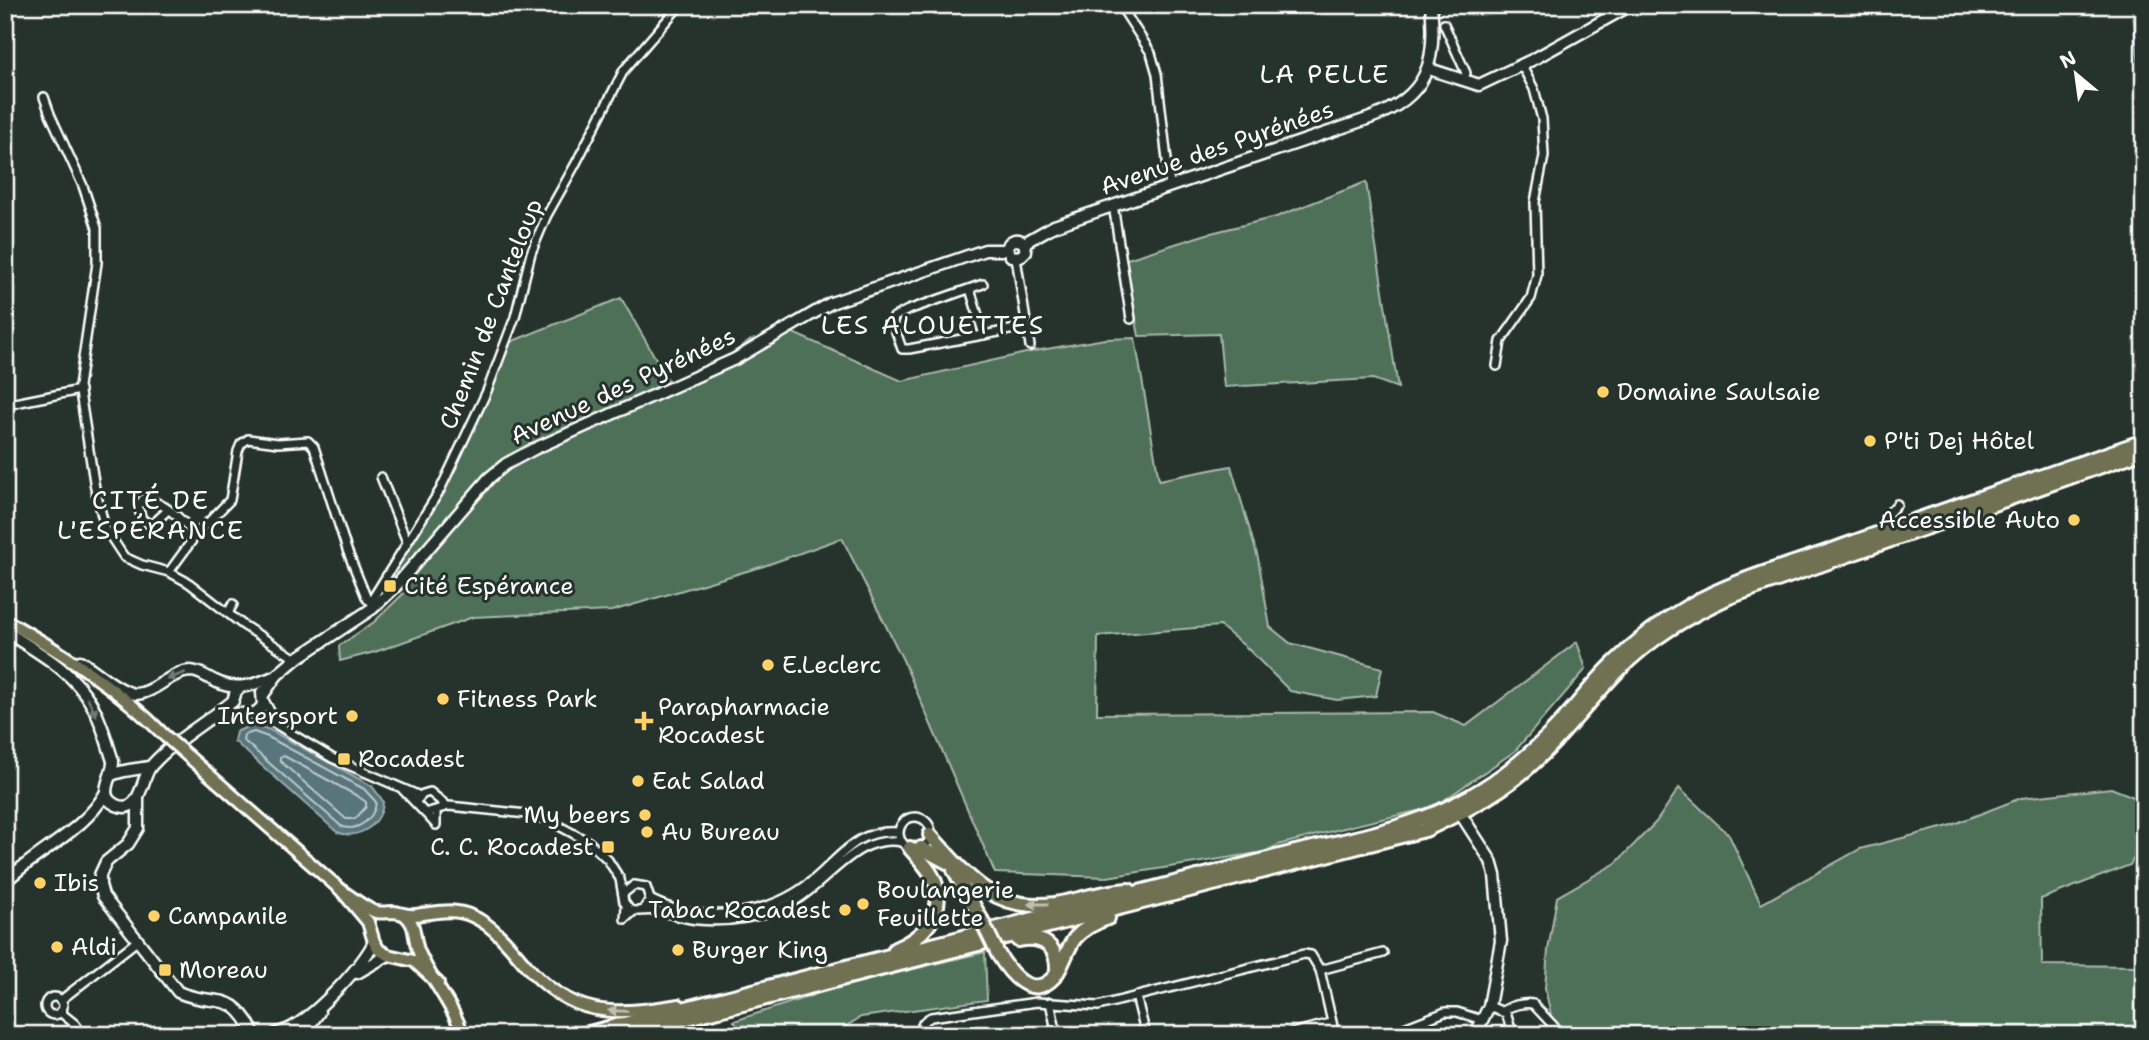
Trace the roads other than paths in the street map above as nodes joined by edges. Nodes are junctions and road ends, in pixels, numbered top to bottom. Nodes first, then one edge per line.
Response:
1 (680, 5) edge
2 (1121, 5) edge
3 (1431, 5) edge
4 (1631, 5) edge
5 (1444, 24) dead end
6 (1522, 66) junction
7 (1429, 69) junction
8 (1464, 81) junction
9 (44, 97) dead end
10 (1170, 186) junction
11 (1113, 205) junction
12 (1024, 243) junction
13 (1007, 250) junction
14 (1016, 258) junction
15 (983, 284) dead end
16 (970, 289) junction
17 (1131, 319) dead end
18 (1026, 327) junction
19 (984, 335) junction
20 (1030, 346) dead end
21 (1497, 366) dead end
22 (80, 390) junction
23 (5, 405) edge
24 (2144, 441) edge
25 (2144, 451) edge
26 (381, 477) dead end
27 (1897, 504) dead end
28 (169, 510) dead end
29 (1885, 531) junction
30 (196, 535) junction
31 (407, 542) junction
32 (169, 572) junction
33 (233, 604) dead end
34 (372, 604) junction
35 (228, 613) junction
36 (5, 620) edge
37 (5, 629) edge
38 (37, 638) junction
39 (296, 659) junction
40 (277, 675) junction
41 (253, 686) junction
42 (240, 688) junction
43 (264, 698) junction
44 (233, 701) junction
45 (257, 713) junction
46 (242, 714) junction
47 (209, 720) junction
48 (290, 732) junction
49 (165, 736) junction
50 (150, 767) junction
51 (130, 772) junction
52 (112, 775) junction
53 (140, 785) junction
54 (106, 792) junction
55 (138, 798) junction
56 (419, 799) junction
57 (118, 805) junction
58 (438, 807) junction
59 (425, 814) junction
60 (1460, 814) junction
61 (85, 819) junction
62 (138, 822) junction
63 (898, 832) junction
64 (930, 835) junction
65 (911, 846) junction
66 (942, 848) junction
67 (949, 863) junction
68 (1293, 864) junction
69 (620, 878) junction
70 (5, 882) edge
71 (634, 885) junction
72 (1154, 889) junction
73 (341, 890) junction
74 (624, 893) junction
75 (650, 899) junction
76 (643, 910) junction
77 (388, 913) junction
78 (405, 915) junction
79 (372, 930) junction
80 (415, 940) junction
81 (137, 941) junction
82 (374, 942) junction
83 (1383, 953) dead end
84 (939, 954) junction
85 (392, 955) junction
86 (856, 966) junction
87 (1320, 970) junction
88 (1057, 972) junction
89 (438, 984) junction
90 (758, 991) junction
91 (796, 992) junction
92 (1136, 996) junction
93 (61, 1000) junction
94 (1050, 1002) junction
95 (1489, 1006) junction
96 (60, 1012) junction
97 (1502, 1012) junction
98 (1482, 1020) junction
99 (1331, 1023) junction
100 (253, 1031) edge
101 (289, 1033) edge
102 (83, 1035) edge
103 (273, 1035) edge
104 (305, 1035) edge
105 (463, 1035) edge
106 (582, 1035) edge
107 (621, 1035) edge
108 (645, 1035) edge
109 (921, 1035) edge
110 (1057, 1035) edge
111 (1146, 1035) edge
112 (1284, 1035) edge
113 (1335, 1035) edge
114 (1386, 1035) edge
115 (1475, 1035) edge
116 (1513, 1035) edge
117 (1563, 1035) edge

1 - 31 street, Chemin de Canteloup
2 - 10 street
3 - 7 main road
4 - 6 main road
5 - 8 street
6 - 8 main road
6 - 21 street
7 - 8 main road
7 - 10 main road, Avenue des Pyrénées
9 - 22 street
10 - 11 main road, Avenue des Pyrénées
11 - 12 main road, Avenue des Pyrénées
11 - 17 street
12 - 13 main road
12 - 14 main road
13 - 14 main road
13 - 34 main road, Avenue des Pyrénées
14 - 18 street
15 - 16 street
16 - 19 street
16 - 19 street
18 - 19 street
18 - 20 street
22 - 23 street
22 - 32 street
24 - 29 highway
25 - 60 highway
26 - 31 street
27 - 29 street
28 - 30 street
29 - 72 highway
30 - 32 street
30 - 34 street
31 - 34 street, Chemin de Canteloup
32 - 35 street
33 - 35 street
34 - 39 main road, Avenue des Pyrénées
35 - 39 street
36 - 38 main road
37 - 49 main road
37 -> 52 main road
42 -> 38 main road
38 - 49 main road
39 - 40 main road, Avenue des Pyrénées
40 - 41 main road, Avenue des Pyrénées
40 - 43 main road, Avenue des Pyrénées
41 - 42 main road
41 - 43 main road
42 - 44 main road
43 - 45 main road
43 - 48 street
44 - 46 main road
44 - 47 main road
45 - 46 main road
45 - 48 street
46 - 47 main road
47 - 50 main road
48 - 56 street
49 - 73 main road, bridge
50 - 51 main road
50 - 53 main road
51 - 52 main road
51 - 53 main road
52 - 54 main road
53 - 55 main road
54 - 57 main road
54 - 61 main road
55 - 57 main road
55 - 62 main road
56 - 58 street
56 - 59 street
57 - 61 main road
57 - 62 main road
58 - 59 street
58 - 59 street
58 - 69 street
60 - 68 highway
60 - 95 main road
61 - 70 main road
62 - 81 main road
63 - 64 street
63 - 65 street
63 - 75 street
64 - 65 street
64 - 66 highway
65 - 67 highway
65 - 76 street
65 - 86 highway
66 - 67 highway
72 -> 66 highway
67 - 88 highway, bridge
68 - 84 highway
68 - 88 highway
69 - 71 street
69 - 74 street
71 - 74 street
71 - 75 street
72 - 86 highway
73 - 77 main road
73 - 79 main road
74 - 76 street
75 - 76 street
77 - 78 main road
77 - 79 main road
78 - 80 main road
90 -> 78 main road
79 - 82 main road
80 - 85 main road
80 - 89 main road
81 - 93 street
81 - 100 main road
82 - 85 main road
82 - 101 main road
83 - 87 street
84 - 88 highway
84 - 91 highway
85 - 89 main road
85 - 104 main road
86 - 90 highway
87 - 92 street
87 - 99 street
89 - 105 main road
90 - 106 highway
91 - 107 highway
91 - 108 main road
92 - 94 street
92 - 111 street
93 - 96 street
93 - 96 street
94 - 109 street
94 - 110 street
95 - 97 street
95 - 98 main road
96 - 102 street
97 - 116 street
97 - 117 street
98 - 114 street
98 - 115 main road
99 - 112 street
99 - 113 street
100 - 103 main road
101 - 103 main road

